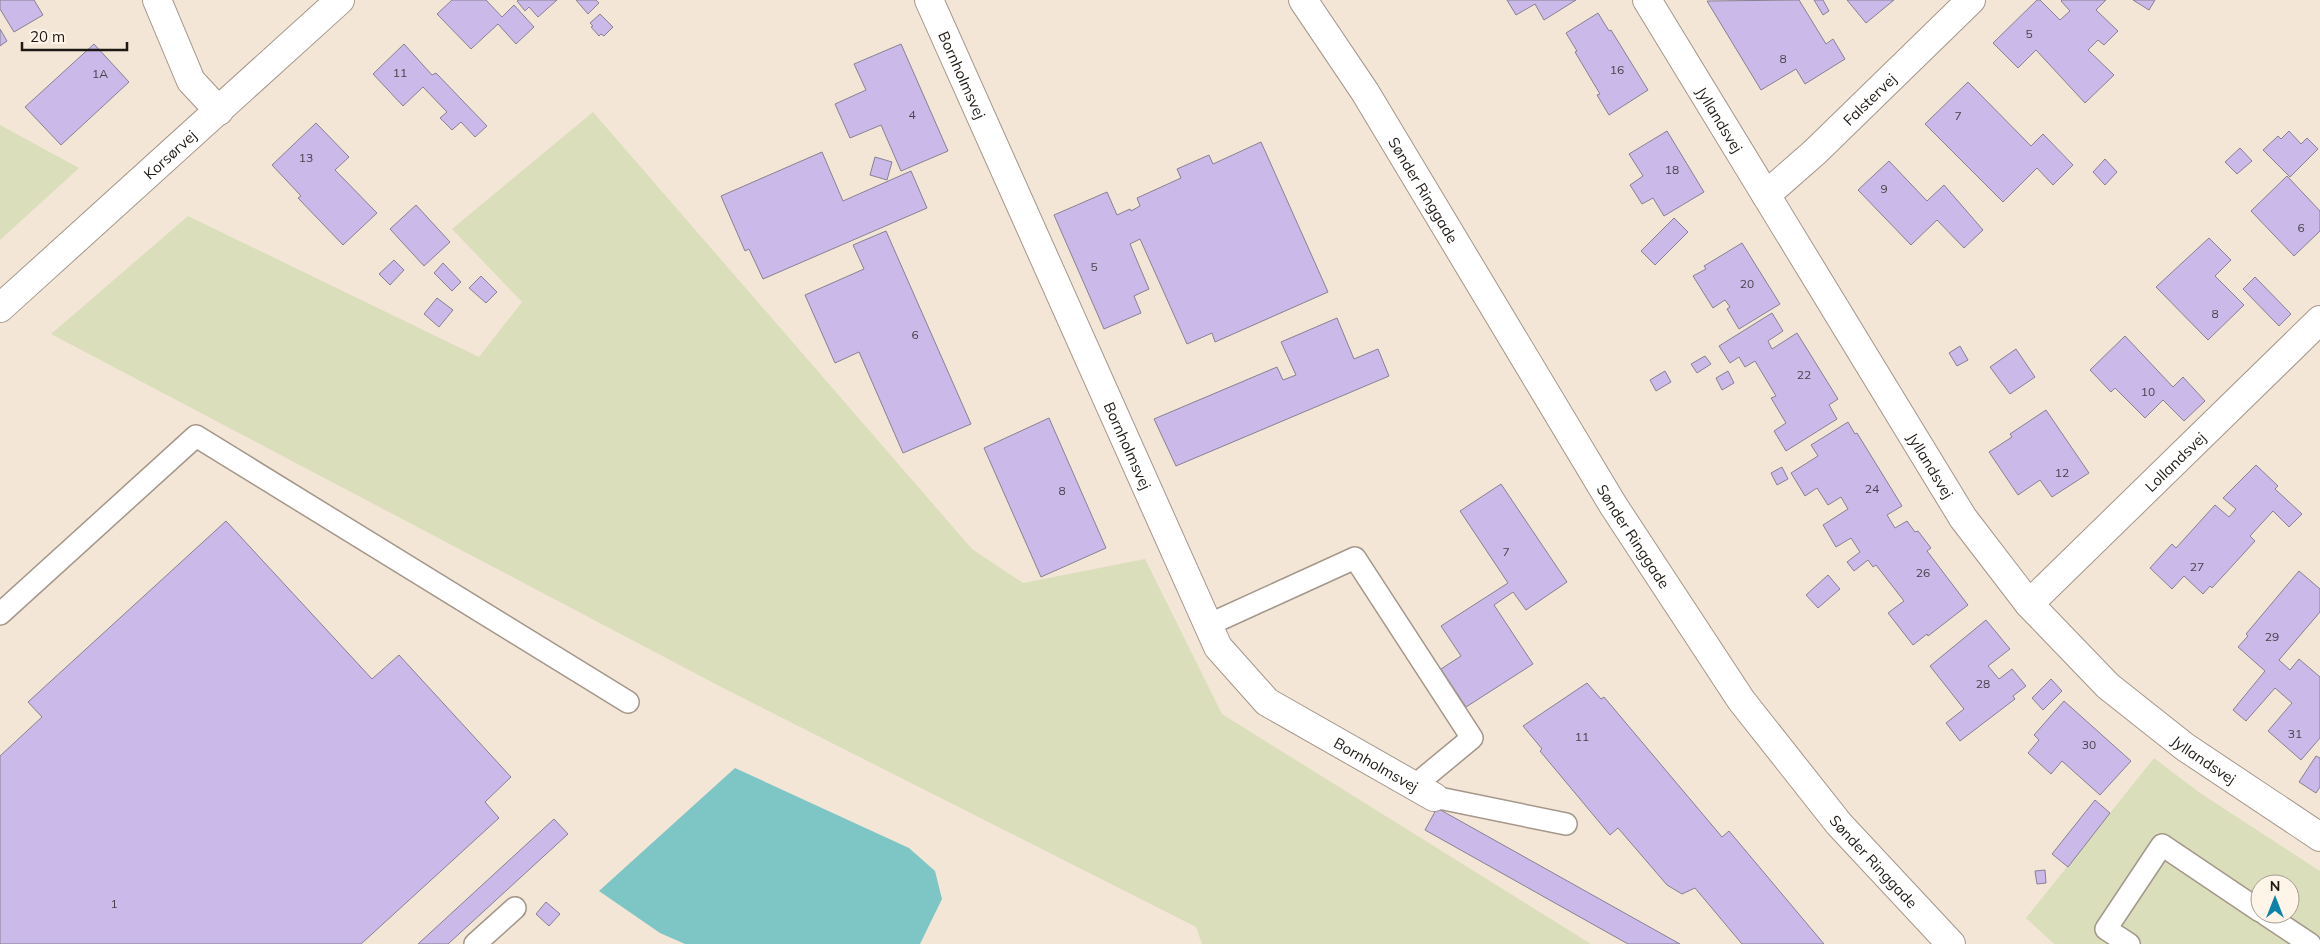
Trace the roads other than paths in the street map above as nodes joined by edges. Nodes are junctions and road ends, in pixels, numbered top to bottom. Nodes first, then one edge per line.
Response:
1 (157, 0) edge
2 (340, 0) edge
3 (930, 0) edge
4 (1303, 0) edge
5 (1315, 0) edge
6 (1647, 0) edge
7 (1972, 0) edge
8 (1365, 92) junction
9 (219, 111) junction
10 (1766, 195) junction
11 (0, 308) edge
12 (2320, 320) edge
13 (2029, 604) junction
14 (0, 614) edge
15 (1208, 625) junction
16 (628, 702) dead end
17 (1424, 791) junction
18 (1566, 824) dead end
19 (2320, 837) edge
20 (2250, 904) edge
21 (515, 908) dead end
22 (2280, 924) edge
23 (475, 944) edge
24 (1951, 944) edge
25 (2129, 944) edge
26 (2310, 944) edge

1 - 9 street
2 - 9 street, Korsørvej
3 - 15 street, Bornholmsvej
4 - 8 street, Sønder Ringgade
5 - 8 street, Sønder Ringgade
6 - 10 street, Jyllandsvej
7 - 10 street, Falstervej
8 - 24 street, Sønder Ringgade
9 - 11 street, Korsørvej
10 - 13 street, Jyllandsvej
12 - 13 street, Lollandsvej
13 - 19 street, Jyllandsvej
14 - 16 lane
15 - 17 street, Bornholmsvej
15 - 17 lane
17 - 18 lane
20 - 25 lane
21 - 23 lane
22 - 26 lane

